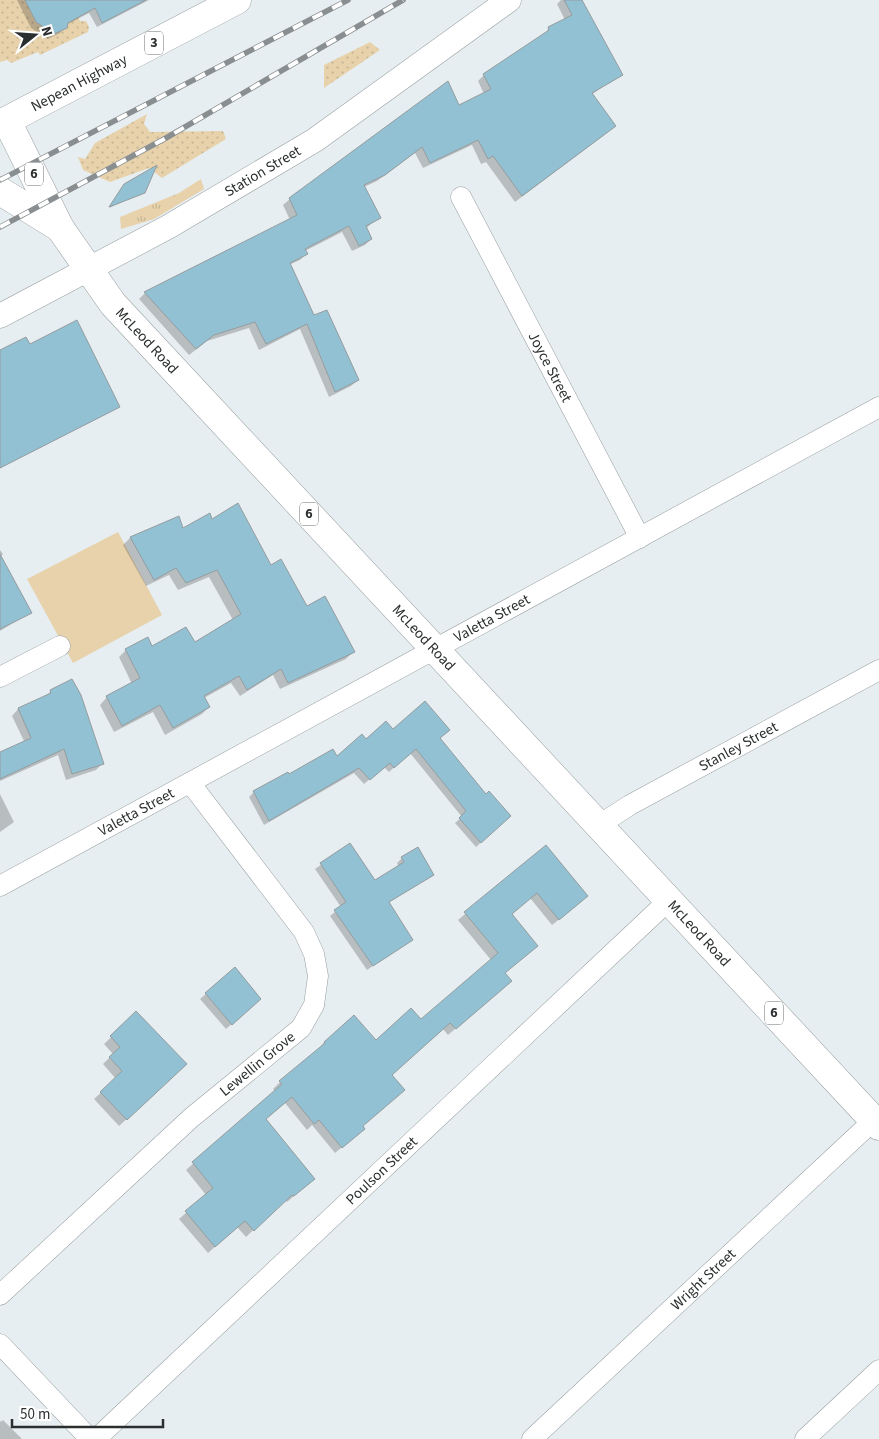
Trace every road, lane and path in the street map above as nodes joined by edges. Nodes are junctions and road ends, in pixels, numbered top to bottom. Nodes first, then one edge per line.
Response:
1 (237, 0) edge
2 (509, 0) edge
3 (2, 118) edge
4 (0, 191) edge
5 (461, 197) dead end
6 (60, 228) junction
7 (87, 269) junction
8 (0, 316) edge
9 (879, 407) edge
10 (640, 538) junction
11 (60, 646) dead end
12 (436, 649) junction
13 (879, 670) edge
14 (0, 677) edge
15 (190, 784) junction
16 (599, 826) junction
17 (0, 886) edge
18 (669, 900) junction
19 (876, 1123) edge
20 (0, 1295) edge
21 (0, 1344) edge
22 (879, 1370) edge
23 (90, 1439) edge
24 (96, 1439) edge
25 (532, 1439) edge
26 (805, 1439) edge

1 - 3 main road, Nepean Highway / 3
2 - 7 street, Station Street
3 - 6 main road, McLeod Road / 6
4 - 6 main road
5 - 10 street, Joyce Street
6 - 7 main road, McLeod Road / 6
7 - 8 street, Station Street
7 - 12 main road, McLeod Road / 6
9 - 10 street, Valetta Street
10 - 12 street, Valetta Street
11 - 14 street
12 - 15 street, Valetta Street
12 - 16 main road, McLeod Road / 6
13 - 16 street, Stanley Street
15 - 17 street, Valetta Street
15 - 20 street, Lewellin Grove
16 - 18 main road, McLeod Road / 6
18 - 19 main road, McLeod Road / 6
18 - 24 street, Poulson Street
19 - 25 street, Wright Street
21 - 23 street
22 - 26 street

